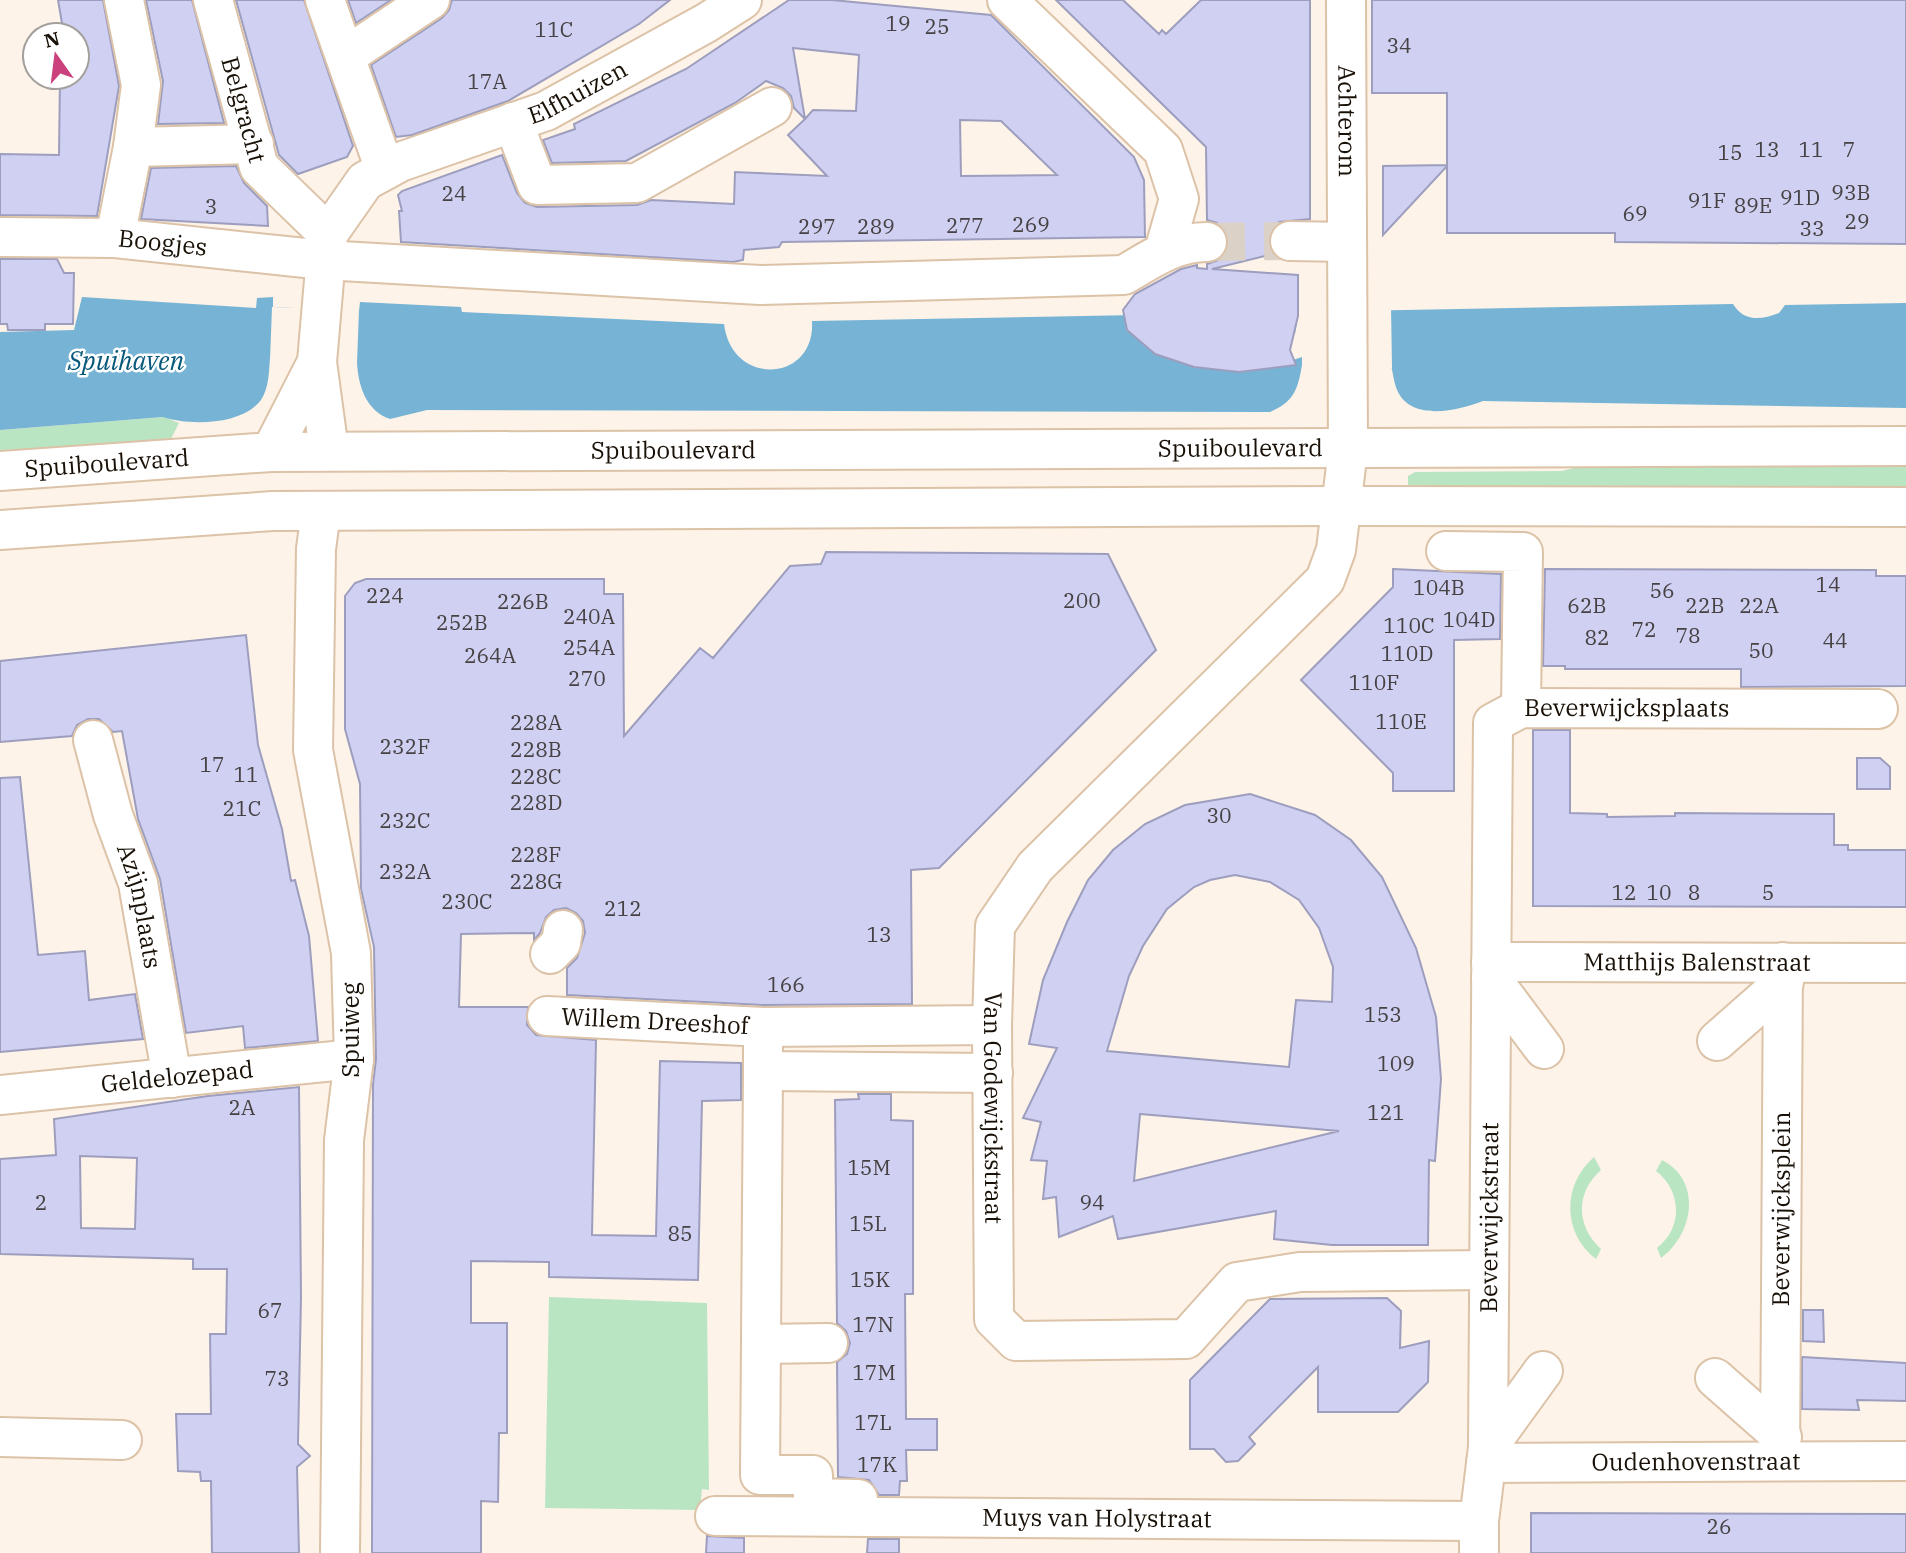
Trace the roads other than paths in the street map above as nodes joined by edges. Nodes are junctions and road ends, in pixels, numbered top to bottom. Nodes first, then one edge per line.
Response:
1 (124, 0) edge
2 (212, 0) edge
3 (325, 0) edge
4 (430, 0) edge
5 (742, 0) edge
6 (1007, 0) edge
7 (1346, 0) edge
8 (345, 54) junction
9 (772, 107) dead end
10 (513, 122) junction
11 (254, 144) junction
12 (133, 147) junction
13 (393, 166) junction
14 (0, 237) edge
15 (115, 238) junction
16 (1290, 241) tunnel mouth
17 (1207, 242) tunnel mouth
18 (1347, 242) junction
19 (326, 247) junction
20 (1164, 251) junction
21 (317, 362) junction
22 (1906, 446) edge
23 (1348, 449) junction
24 (328, 451) junction
25 (271, 452) junction
26 (0, 471) edge
27 (1342, 506) junction
28 (1906, 507) edge
29 (321, 511) junction
30 (0, 530) edge
31 (1446, 551) dead end
32 (1521, 708) junction
33 (1878, 709) dead end
34 (93, 740) dead end
35 (1492, 880) joint
36 (1906, 963) edge
37 (1491, 970) junction
38 (1784, 972) junction
39 (547, 1016) dead end
40 (992, 1025) junction
41 (763, 1027) junction
42 (1717, 1041) dead end
43 (1544, 1049) dead end
44 (354, 1059) junction
45 (763, 1071) junction
46 (993, 1073) junction
47 (172, 1077) junction
48 (0, 1095) edge
49 (1487, 1270) junction
50 (828, 1343) dead end
51 (762, 1344) junction
52 (1543, 1371) dead end
53 (1715, 1378) dead end
54 (0, 1437) edge
55 (122, 1440) dead end
56 (1781, 1449) junction
57 (1487, 1455) junction
58 (1906, 1461) edge
59 (937, 1499) dead end
60 (715, 1516) dead end
61 (1479, 1537) edge
62 (340, 1553) edge

1 - 12 street
2 - 11 street, Belgracht
3 - 8 street
4 - 8 street
5 - 10 street, Elfhuizen
6 - 20 street
7 - 18 street, Achterom
8 - 13 street
9 - 10 street
10 - 13 street, Elfhuizen
11 - 12 street
11 - 19 street, Belgracht
12 - 15 street
13 - 19 street, Elfhuizen
14 - 15 street, Boogjes
15 - 19 street, Boogjes
16 - 18 street
17 - 20 street
18 - 23 street, Achterom
19 - 20 street
19 - 21 street
21 - 24 street
21 - 25 street
22 - 23 street, Spuiboulevard
23 - 24 street, Spuiboulevard
23 - 27 street, Spuiboulevard
24 - 25 street, Spuiboulevard
25 - 26 street, Spuiboulevard
27 - 28 street
27 - 29 street
27 - 40 street, Van Godewijckstraat
29 - 30 street
29 - 44 street, Spuiweg
31 - 32 street
32 - 33 street, Beverwijcksplaats
32 - 35 street, Beverwijcksplaats
34 - 47 street, Azijnplaats
35 - 37 street, Beverwijckstraat
36 - 38 street, Matthijs Balenstraat
37 - 38 street, Matthijs Balenstraat
37 - 43 street
37 - 49 street, Beverwijckstraat
38 - 42 street
38 - 56 street, Beverwijcksplein
39 - 41 street, Willem Dreeshof
40 - 41 street, Willem Dreeshof
40 - 46 street, Van Godewijckstraat
41 - 45 street, Willem Dreeshof
44 - 47 street, Geldelozepad
44 - 62 street, Spuiweg
45 - 46 street, Willem Dreeshof
45 - 51 street
46 - 49 street, Van Godewijckstraat
47 - 48 street, Geldelozepad
49 - 57 street, Beverwijckstraat
50 - 51 street
51 - 59 street
52 - 57 street
53 - 56 street
54 - 55 street
56 - 57 street, Oudenhovenstraat
56 - 58 street, Oudenhovenstraat
57 - 61 street, Beverwijckstraat
60 - 61 street, Muys van Holystraat

